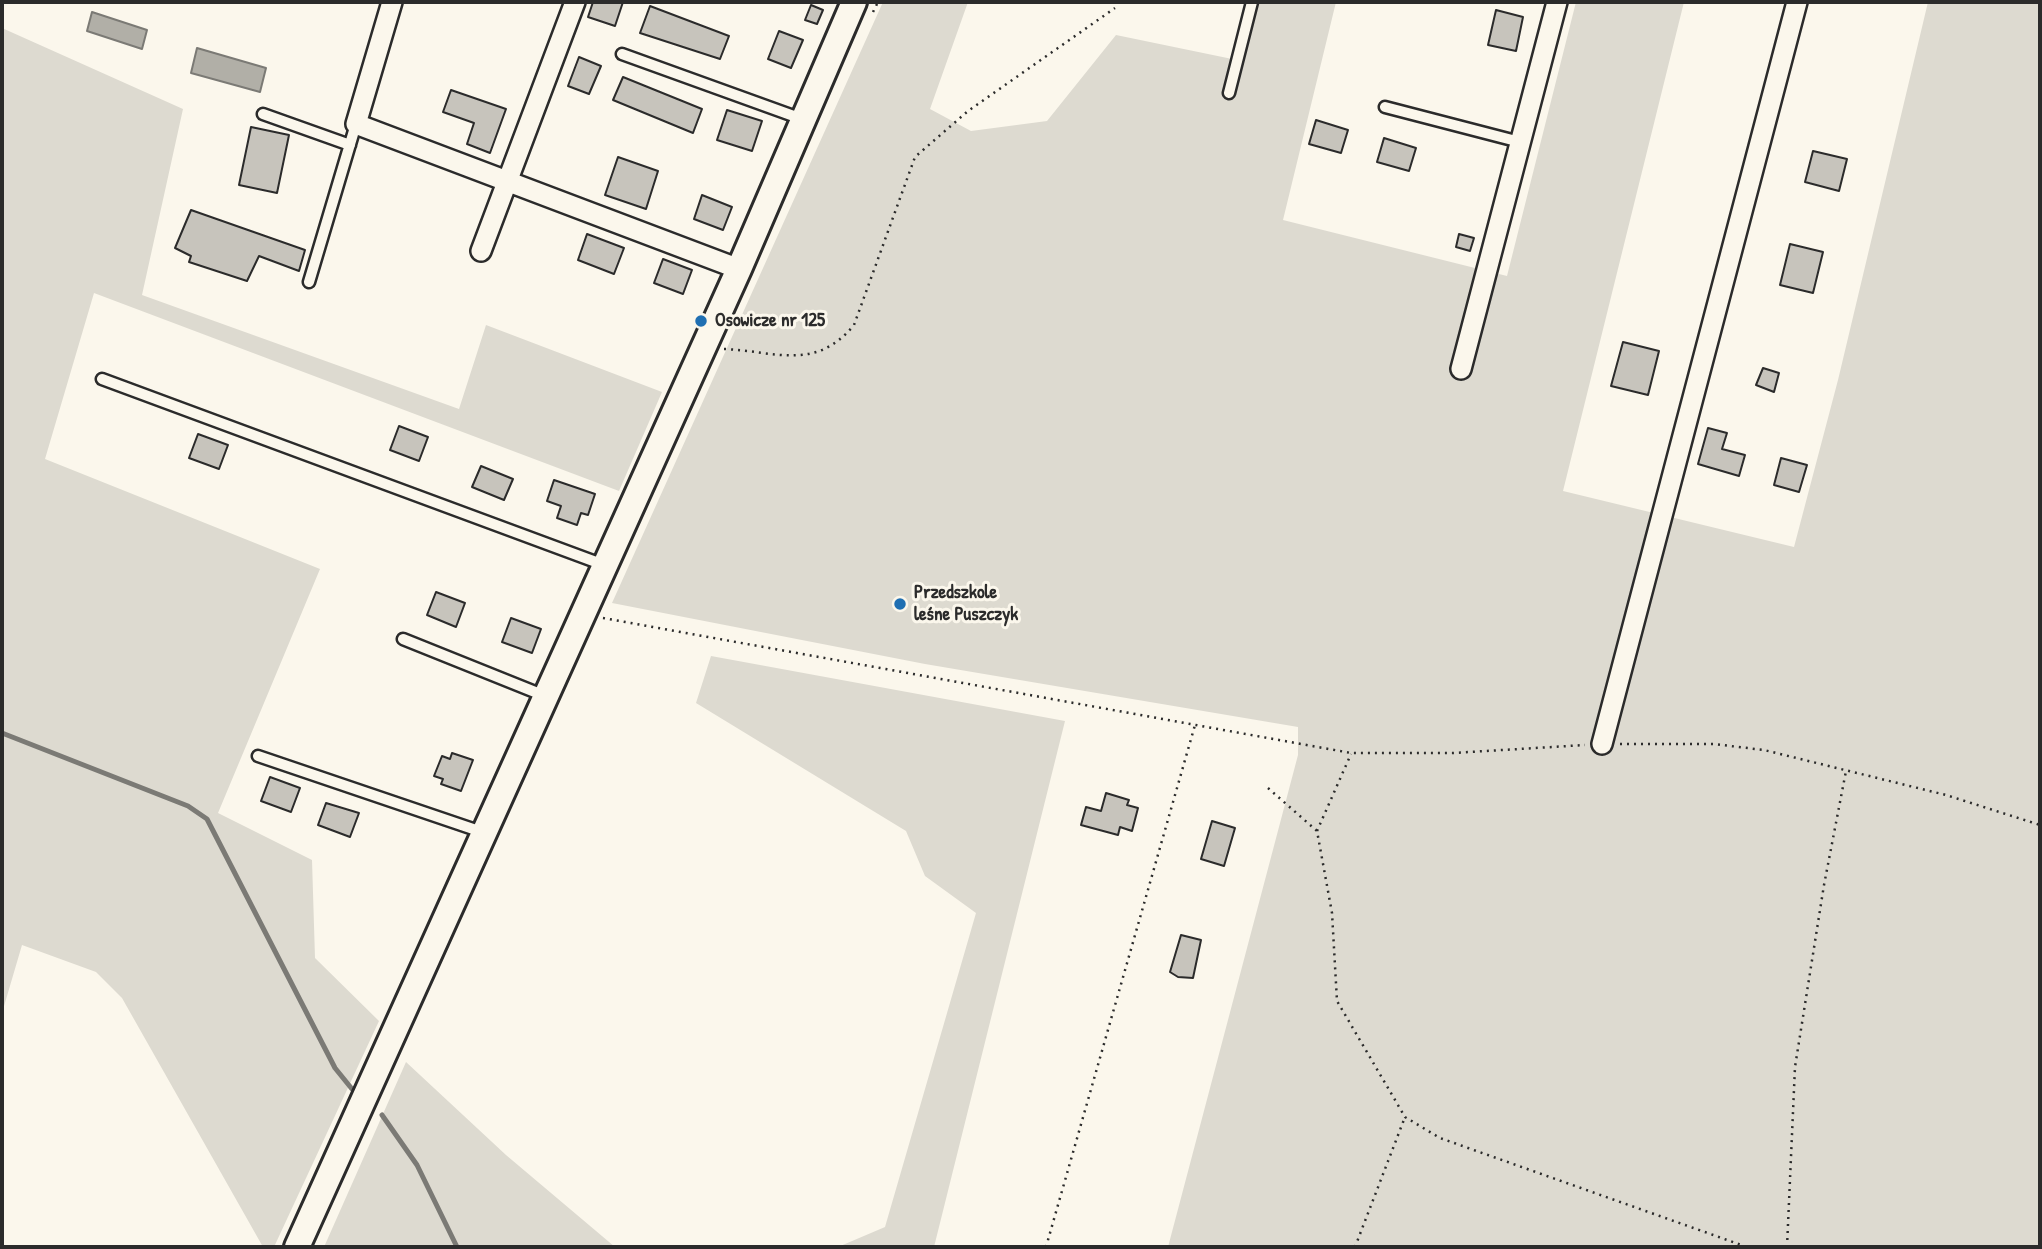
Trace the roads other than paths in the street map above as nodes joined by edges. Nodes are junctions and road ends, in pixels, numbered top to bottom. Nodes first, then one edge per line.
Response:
1 (392, 2) edge
2 (575, 2) edge
3 (854, 2) edge
4 (1252, 2) edge
5 (1557, 2) edge
6 (1797, 2) edge
7 (622, 54) dead end
8 (1229, 93) dead end
9 (1385, 107) dead end
10 (263, 114) dead end
11 (802, 119) junction
12 (356, 124) junction
13 (1520, 142) junction
14 (350, 145) junction
15 (508, 182) junction
16 (481, 251) dead end
17 (738, 270) junction
18 (309, 282) dead end
19 (1461, 369) dead end
20 (102, 379) dead end
21 (604, 565) junction
22 (403, 639) dead end
23 (545, 696) junction
24 (1602, 744) road end
25 (258, 755) dead end
26 (484, 833) junction
27 (297, 1247) edge

1 - 12 street
2 - 15 street
3 - 11 street
4 - 8 lane
5 - 13 street
6 - 24 street
7 - 11 lane
9 - 13 lane
10 - 14 lane
11 - 17 street
12 - 14 lane
12 - 15 street
13 - 19 street
14 - 18 lane
15 - 16 street
15 - 17 street
17 - 21 street
20 - 21 lane
21 - 23 street
22 - 23 lane
23 - 26 street
25 - 26 lane
26 - 27 street

